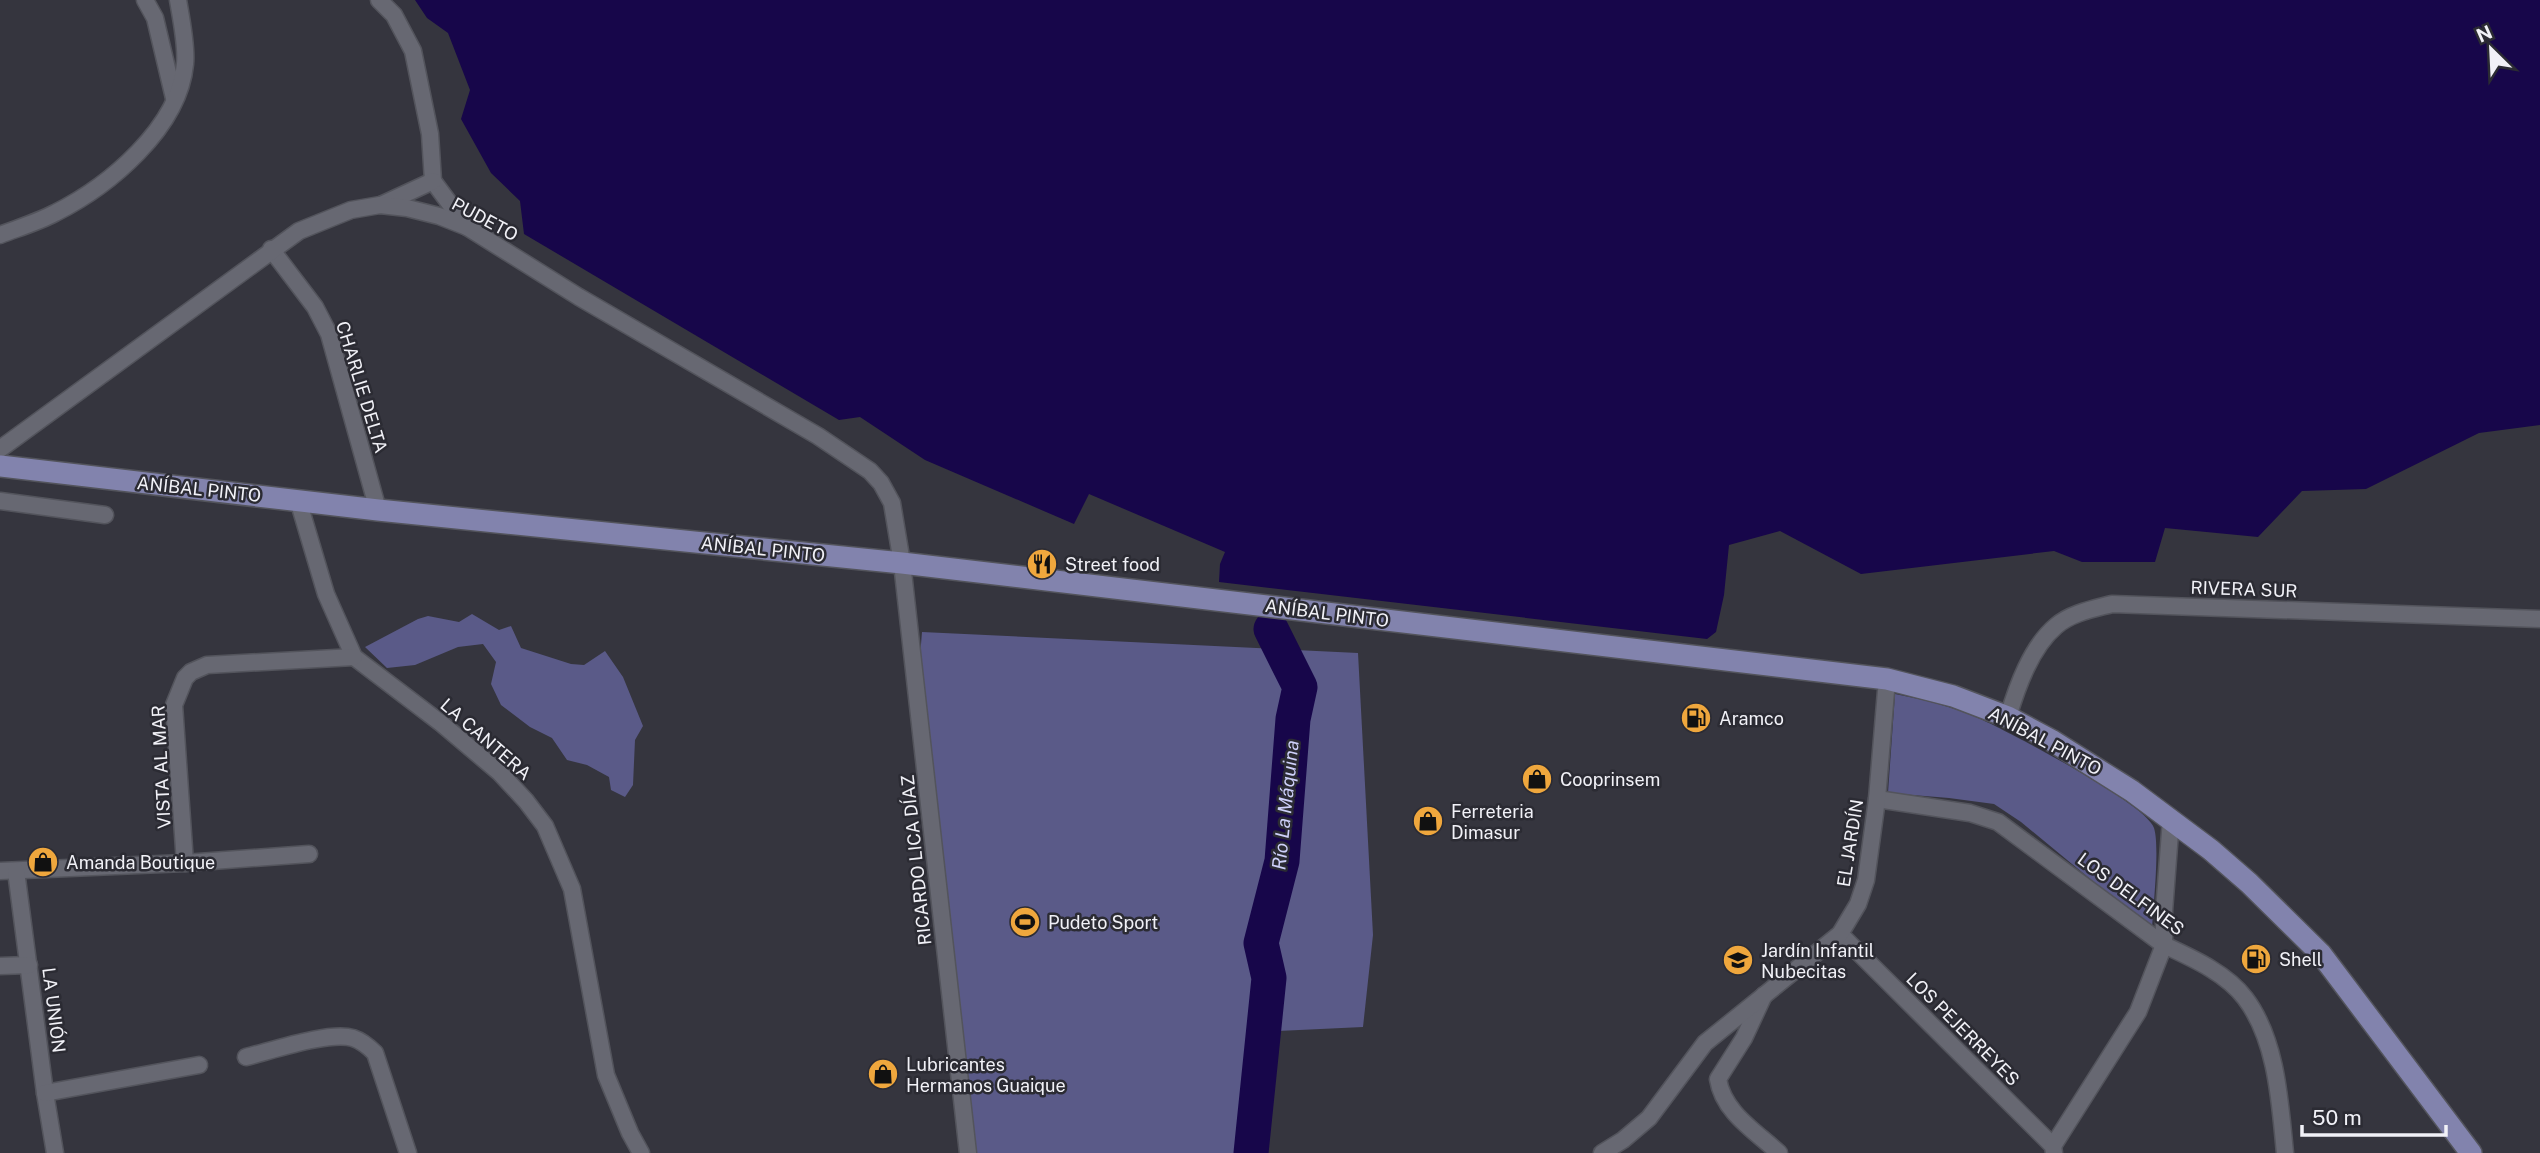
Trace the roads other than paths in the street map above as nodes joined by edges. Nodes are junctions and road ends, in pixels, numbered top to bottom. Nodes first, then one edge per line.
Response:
1 (145, 0) edge
2 (177, 0) edge
3 (379, 0) edge
4 (174, 100) junction
5 (433, 181) junction
6 (380, 205) junction
7 (467, 227) junction
8 (0, 235) edge
9 (271, 249) junction
10 (0, 449) edge
11 (0, 466) edge
12 (298, 500) junction
13 (0, 501) edge
14 (378, 510) junction
15 (105, 515) dead end
16 (902, 563) junction
17 (2540, 619) edge
18 (354, 657) junction
19 (1887, 679) junction
20 (2008, 717) junction
21 (1877, 799) junction
22 (2171, 819) junction
23 (309, 854) dead end
24 (185, 863) junction
25 (8, 871) edge
26 (1840, 934) junction
27 (2164, 945) junction
28 (29, 965) junction
29 (0, 966) edge
30 (1765, 993) junction
31 (246, 1057) dead end
32 (199, 1065) dead end
33 (45, 1093) junction
34 (1625, 1147) edge
35 (2054, 1149) edge
36 (55, 1153) edge
37 (408, 1153) edge
38 (641, 1153) edge
39 (968, 1153) edge
40 (1602, 1153) edge
41 (1779, 1153) edge
42 (2285, 1153) edge
43 (2470, 1153) edge

1 - 4 street
2 - 4 street
3 - 5 street
4 - 8 street
5 - 6 street
5 - 7 street
6 - 7 street, PUDETO
6 - 9 street, PUDETO
7 - 16 street, PUDETO
9 - 10 street, PUDETO
9 - 14 street, CHARLIE DELTA
11 - 12 main road, ANÍBAL PINTO
12 - 14 main road, ANÍBAL PINTO
12 - 18 street, LA CANTERA
13 - 15 street
14 - 16 main road, ANÍBAL PINTO
16 - 19 main road, ANÍBAL PINTO
16 - 39 street, RICARDO LICA DÍAZ
17 - 20 street, RIVERA SUR
18 - 24 street, VISTA AL MAR
18 - 38 street, LA CANTERA
19 - 20 main road, ANÍBAL PINTO
19 - 21 street, EL JARDÍN
20 - 22 main road, ANÍBAL PINTO
21 - 26 street, EL JARDÍN
21 - 27 street, LOS DELFINES
22 - 27 street
22 - 43 main road, ANÍBAL PINTO
23 - 24 street
24 - 25 street
25 - 28 street, LA UNIÓN
26 - 30 street, EL JARDÍN
26 - 35 street, LOS PEJERREYES
27 - 35 street
27 - 42 street, LOS DELFINES
28 - 29 street
28 - 33 street, LA UNIÓN
30 - 34 street, EL JARDÍN
30 - 41 street
31 - 37 street
32 - 33 street
33 - 36 street, LA UNIÓN
34 - 40 street, EL JARDÍN

